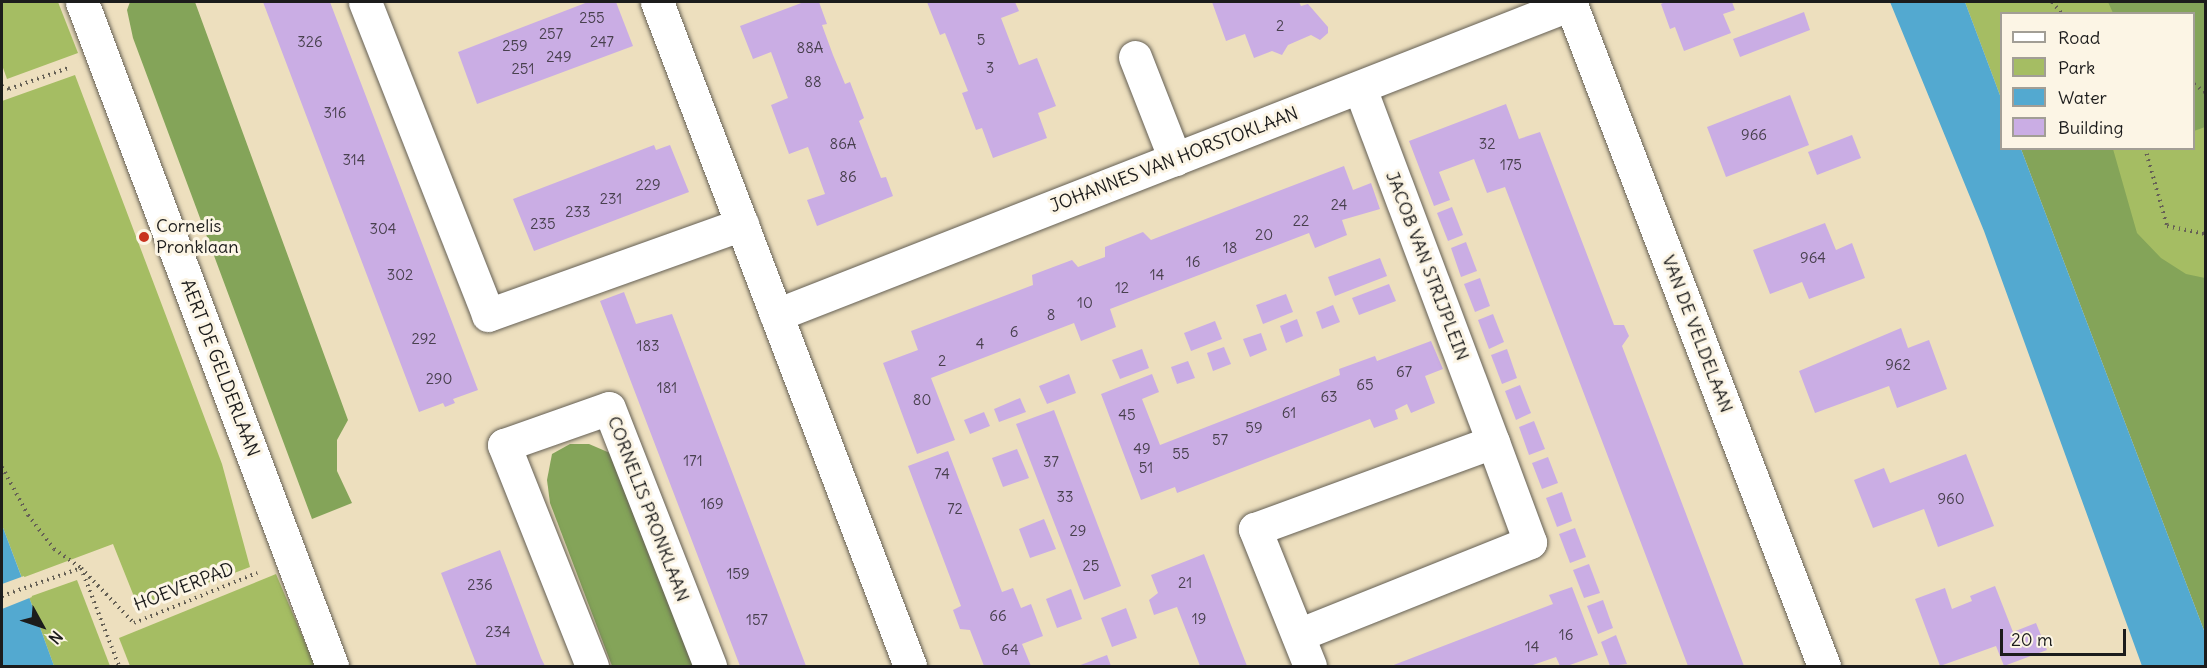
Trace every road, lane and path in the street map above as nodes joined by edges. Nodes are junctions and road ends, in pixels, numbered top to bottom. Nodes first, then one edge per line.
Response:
1 (82, 2) edge
2 (365, 2) edge
3 (657, 2) edge
4 (1571, 3) edge
5 (102, 56) junction
6 (1135, 57) dead end
7 (2, 86) edge
8 (1360, 89) junction
9 (2146, 150) edge
10 (1175, 159) junction
11 (742, 224) junction
12 (2205, 234) edge
13 (776, 315) junction
14 (1493, 442) junction
15 (2, 467) edge
16 (292, 559) junction
17 (81, 568) junction
18 (2, 596) edge
19 (1298, 635) junction
20 (119, 666) edge
21 (332, 666) edge
22 (592, 666) edge
23 (710, 666) edge
24 (910, 666) edge
25 (1310, 666) edge
26 (1824, 666) edge

1 - 5 street, AERT DE GELDERLAAN
2 - 11 street
3 - 11 street
4 - 8 street, JOHANNES VAN HORSTOKLAAN
4 - 26 street, VAN DE VELDELAAN
5 - 7 path
5 - 16 street, AERT DE GELDERLAAN
6 - 10 street
8 - 10 street, JOHANNES VAN HORSTOKLAAN
8 - 14 street, JACOB VAN STRIJPLEIN
9 - 12 path
10 - 13 street, JOHANNES VAN HORSTOKLAAN
11 - 13 street
13 - 24 street
14 - 19 street, JACOB VAN STRIJPLEIN
14 - 19 street
15 - 17 path
16 - 17 path, HOEVERPAD
16 - 21 street, AERT DE GELDERLAAN
17 - 18 path
17 - 20 path
19 - 25 street
22 - 23 street, CORNELIS PRONKLAAN

